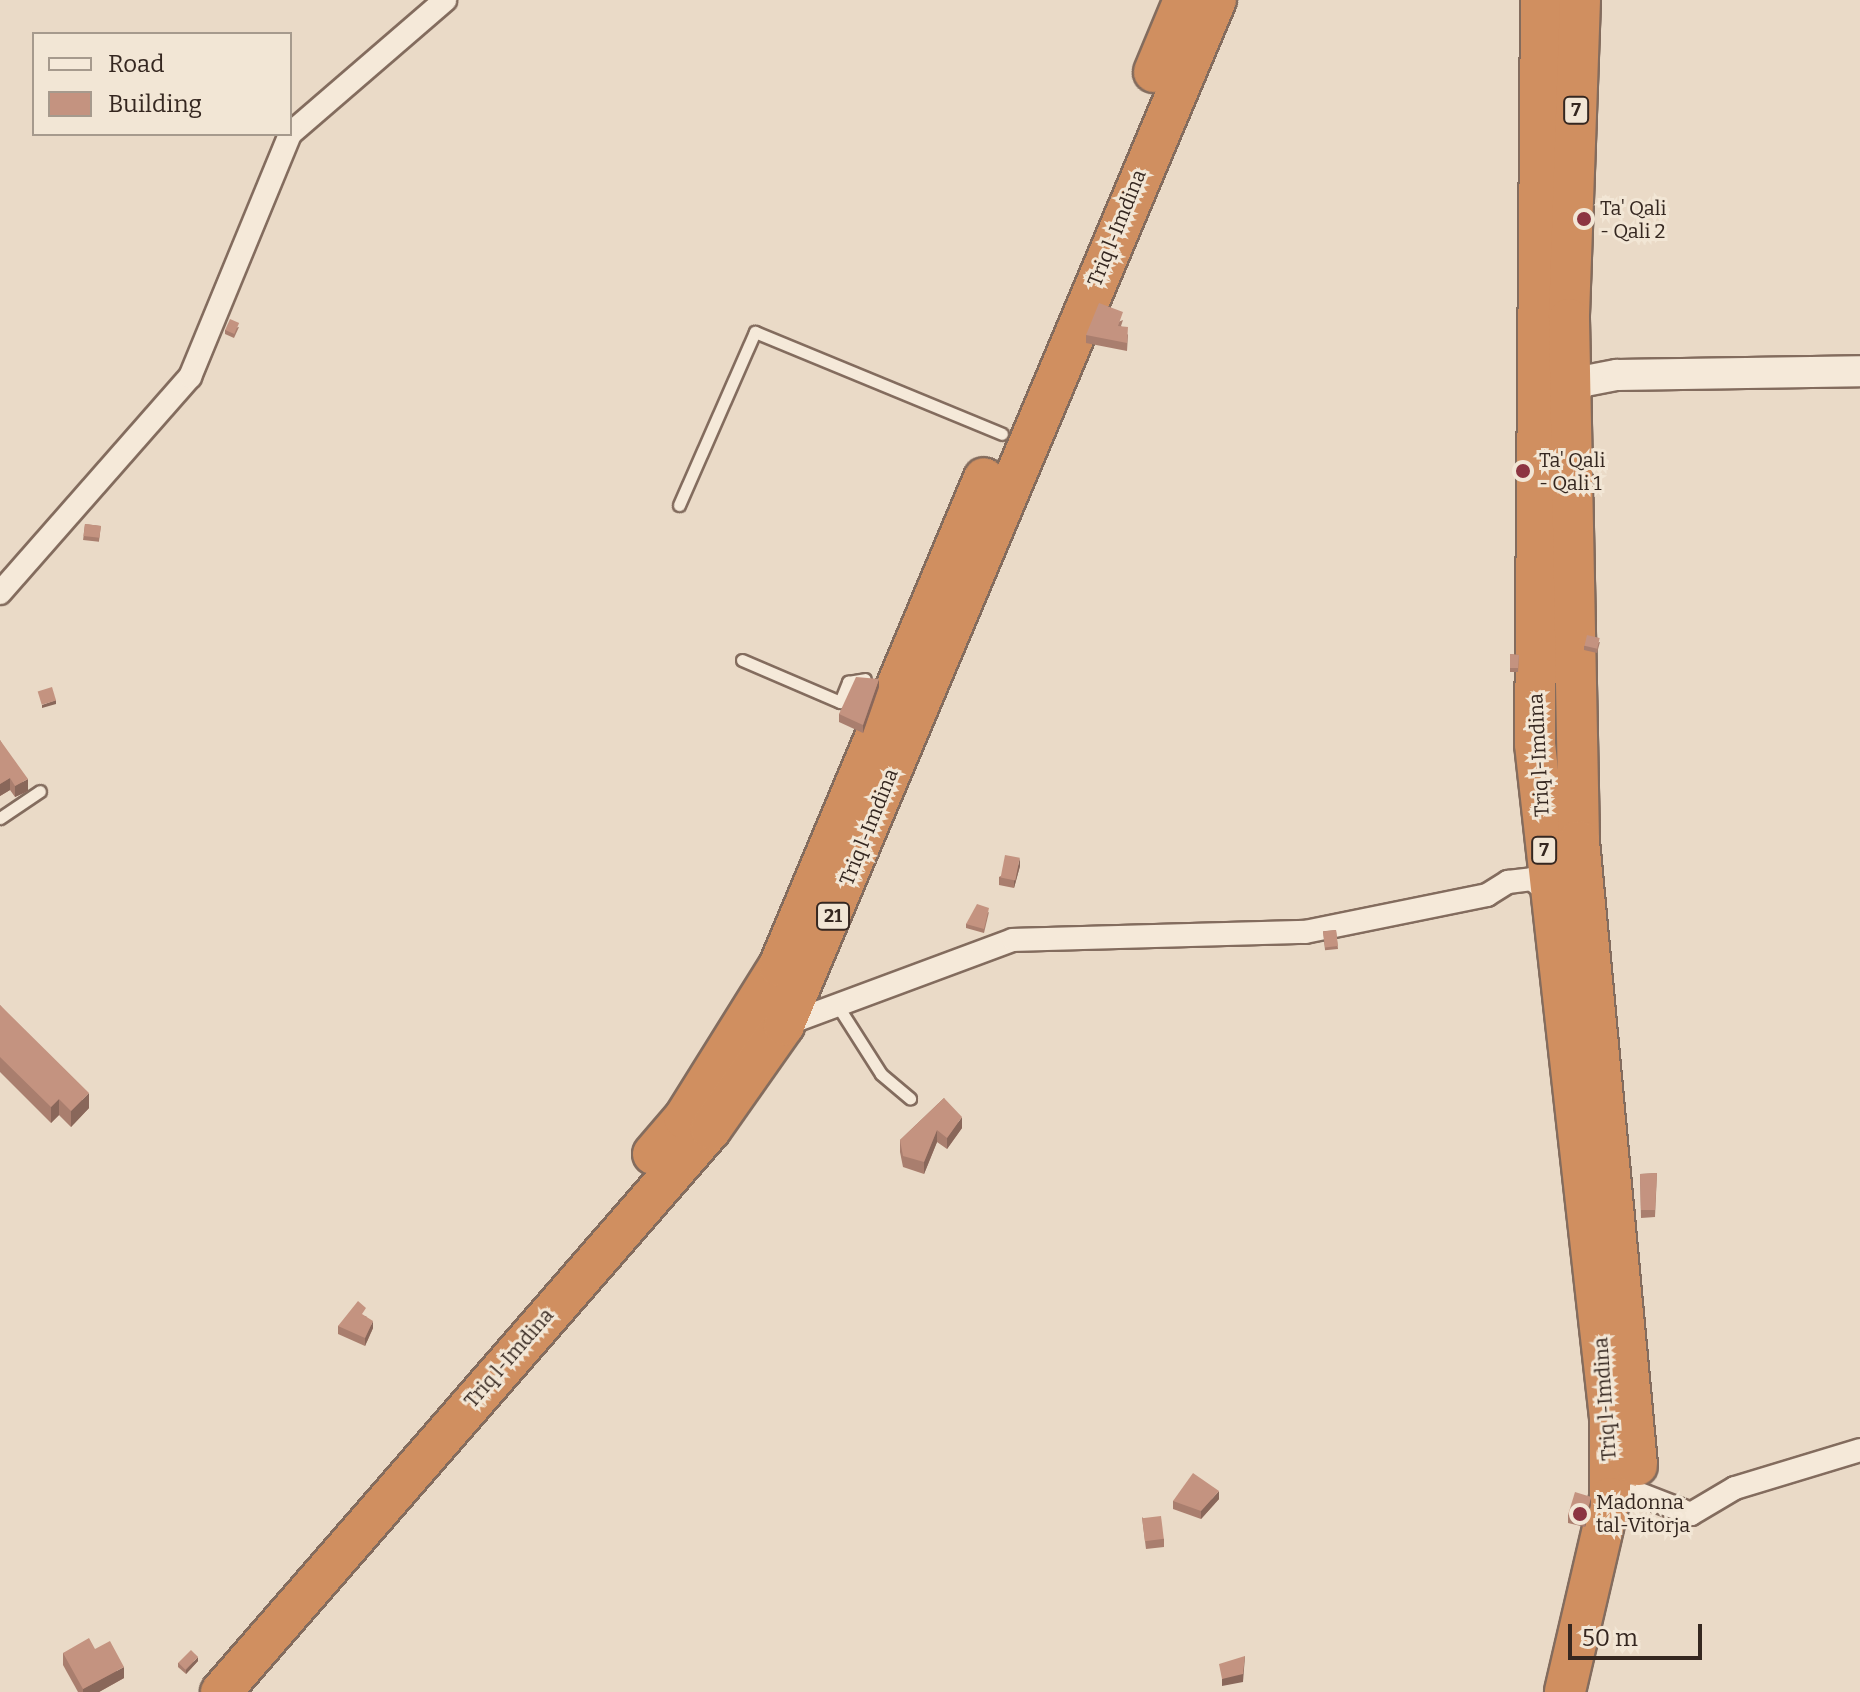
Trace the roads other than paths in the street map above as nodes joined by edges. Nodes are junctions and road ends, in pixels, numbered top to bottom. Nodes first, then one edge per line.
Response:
1 (445, 0) edge
2 (1184, 0) edge
3 (1216, 0) edge
4 (1541, 0) edge
5 (1580, 0) edge
6 (292, 132) edge
7 (289, 136) edge
8 (1570, 344) junction
9 (1860, 371) edge
10 (1617, 375) junction
11 (1569, 407) junction
12 (1002, 434) junction
13 (679, 505) dead end
14 (0, 593) edge
15 (742, 660) dead end
16 (898, 683) junction
17 (40, 791) dead end
18 (0, 818) edge
19 (1548, 893) junction
20 (839, 1008) junction
21 (784, 1025) junction
22 (910, 1098) dead end
23 (1860, 1450) edge
24 (1637, 1493) junction
25 (193, 1692) edge
26 (221, 1692) edge
27 (1565, 1692) edge
28 (1589, 1692) edge

1 - 6 street
2 - 12 highway, Triq l-Imdina / 21
3 - 21 highway, Triq l-Imdina / 21
4 - 19 highway, Triq l-Imdina / 7
5 - 8 highway, Triq l-Imdina / 7
7 - 14 street
8 - 10 main road
8 - 11 highway, Triq l-Imdina / 7
9 - 10 main road
10 - 11 main road
11 - 24 highway, Triq l-Imdina / 7
12 - 13 lane
12 - 16 highway, Triq l-Imdina / 21
15 - 16 lane
16 - 25 highway, Triq l-Imdina / 21
17 - 18 lane
19 - 20 street
19 - 27 highway, Triq l-Imdina / 7
20 - 21 street
20 - 22 lane
21 - 26 highway, Triq l-Imdina / 21
23 - 24 street
24 - 28 highway, Triq l-Imdina / 7

